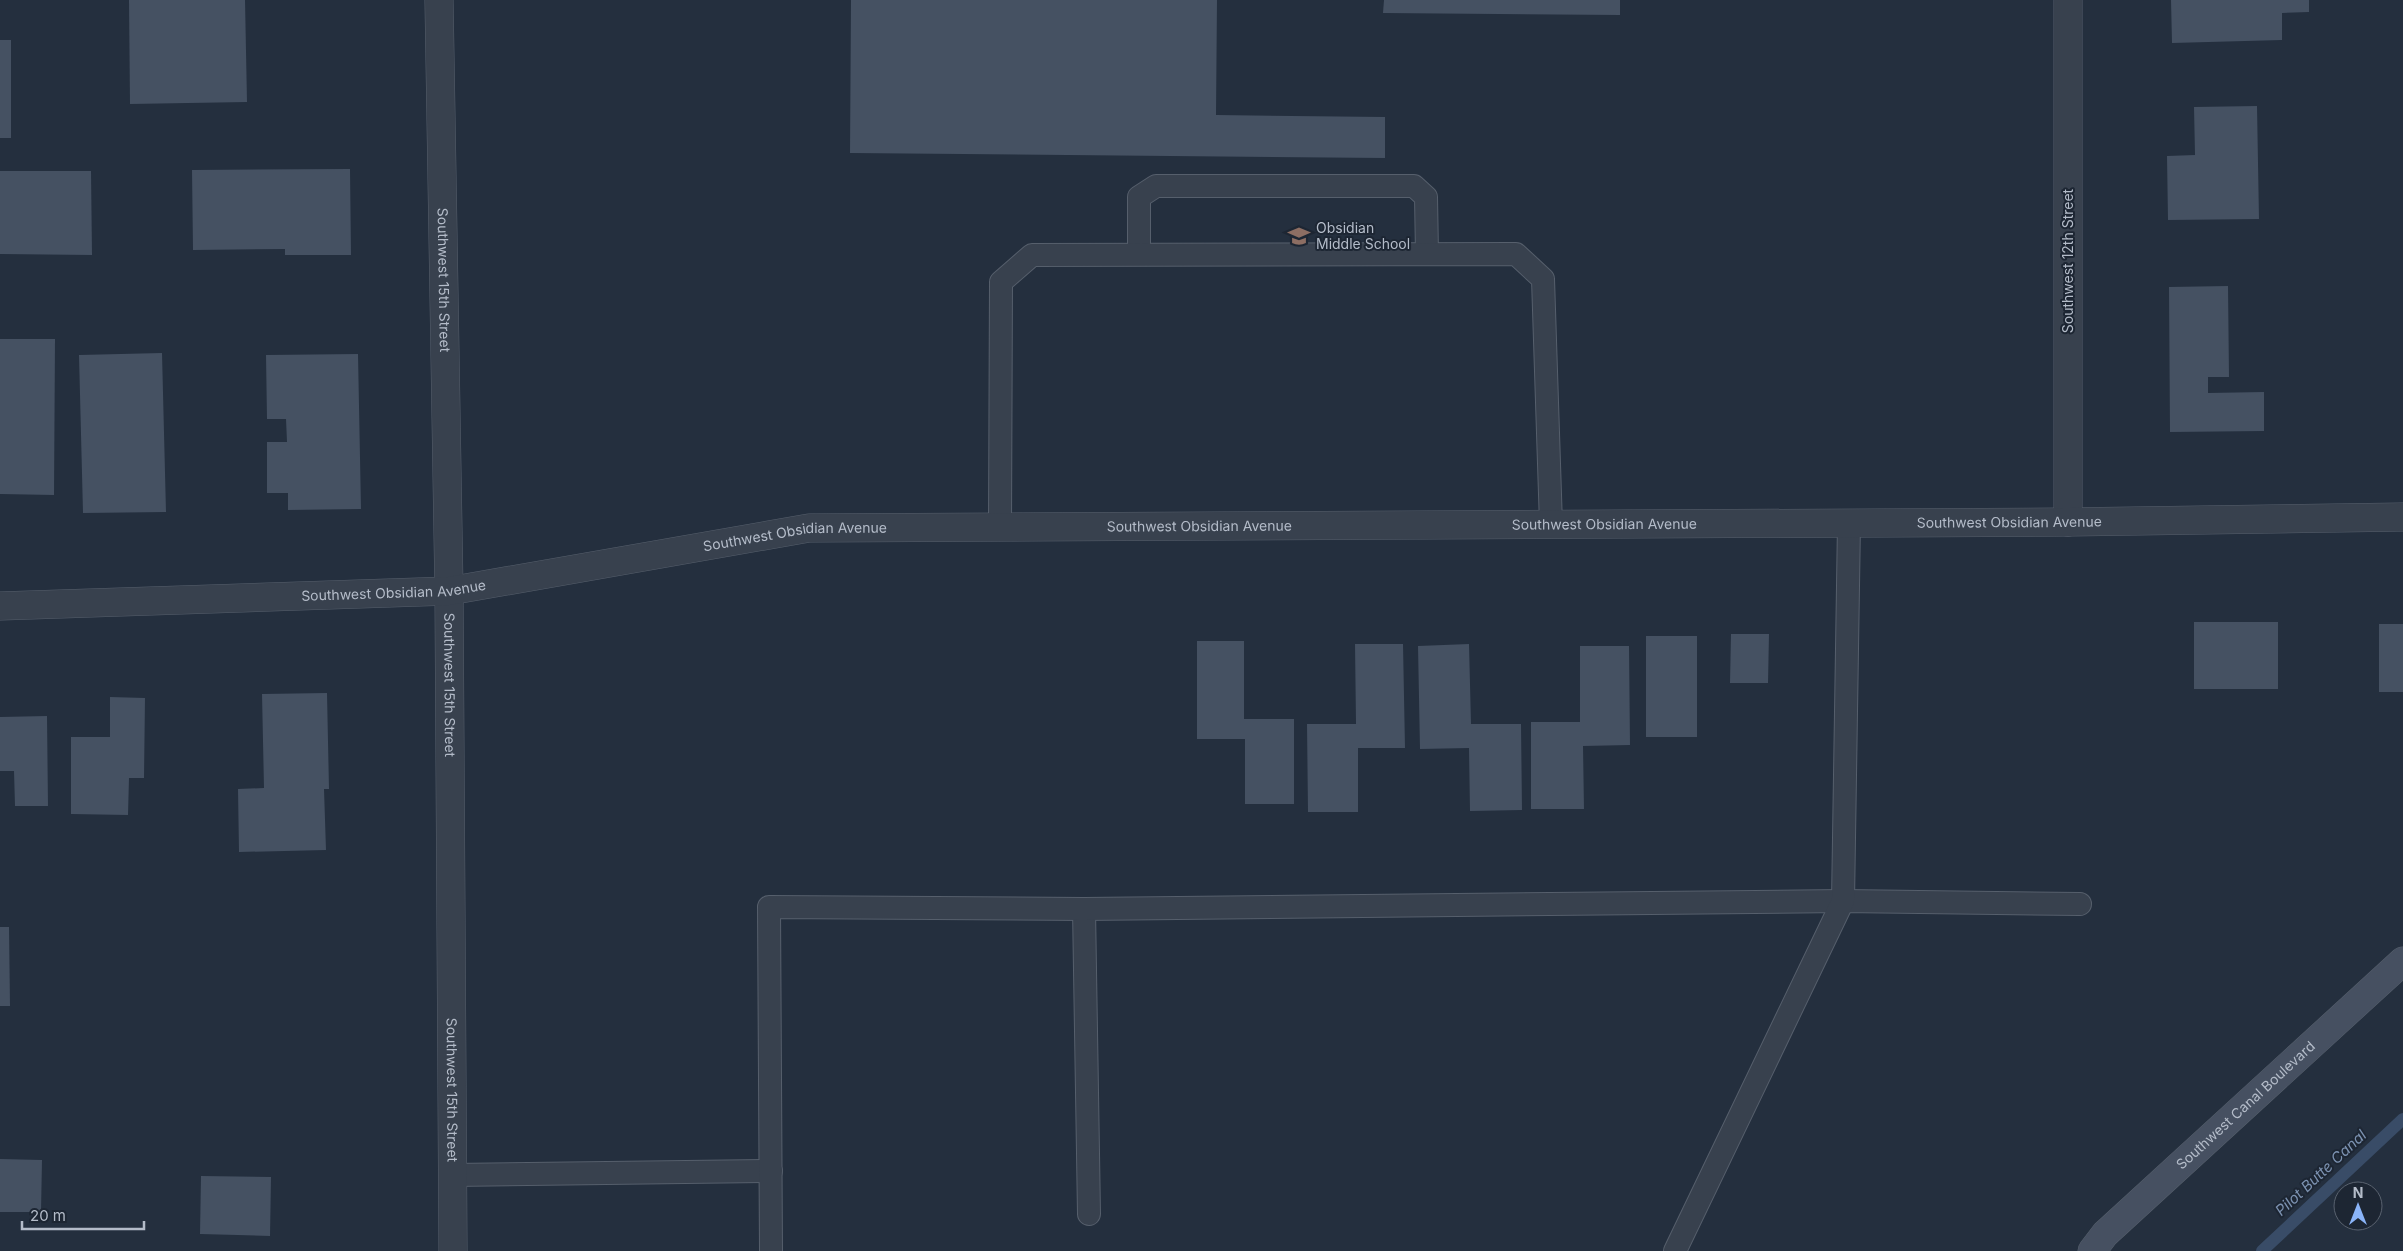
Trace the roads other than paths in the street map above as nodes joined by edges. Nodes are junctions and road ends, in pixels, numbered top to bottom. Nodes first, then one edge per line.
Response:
1 (439, 0) edge
2 (2068, 0) edge
3 (1139, 254) junction
4 (1427, 254) junction
5 (2403, 517) edge
6 (2068, 522) junction
7 (1849, 523) junction
8 (1551, 525) junction
9 (1000, 527) junction
10 (449, 591) junction
11 (0, 606) edge
12 (1843, 901) junction
13 (2080, 904) dead end
14 (1084, 909) junction
15 (2403, 961) edge
16 (771, 1170) junction
17 (452, 1175) junction
18 (1089, 1214) dead end
19 (453, 1251) edge
20 (771, 1251) edge
21 (1675, 1251) edge
22 (2092, 1251) edge

1 - 10 street, Southwest 15th Street
2 - 6 street, Southwest 12th Street
3 - 4 lane
3 - 4 lane
3 - 9 lane
4 - 8 lane
5 - 6 street, Southwest Obsidian Avenue
6 - 7 street, Southwest Obsidian Avenue
7 - 8 street, Southwest Obsidian Avenue
7 - 12 lane
8 - 9 street, Southwest Obsidian Avenue
9 - 10 street, Southwest Obsidian Avenue
10 - 11 street, Southwest Obsidian Avenue
10 - 17 street, Southwest 15th Street
12 - 13 lane
12 - 14 lane
12 - 21 lane
14 - 16 lane
14 - 18 lane
15 - 22 main road, Southwest Canal Boulevard
16 - 17 lane
16 - 20 lane
17 - 19 street, Southwest 15th Street

